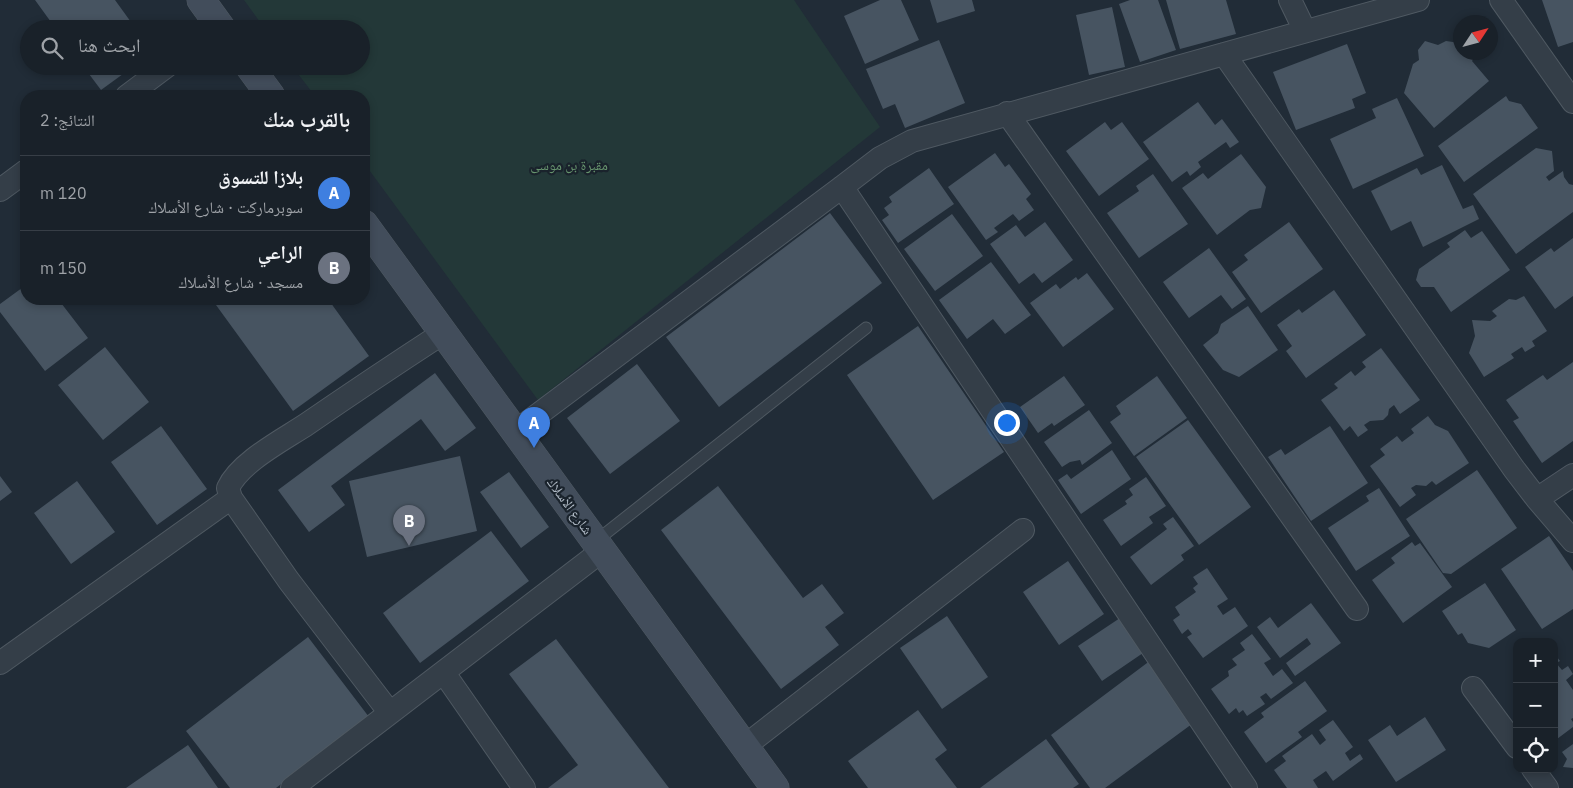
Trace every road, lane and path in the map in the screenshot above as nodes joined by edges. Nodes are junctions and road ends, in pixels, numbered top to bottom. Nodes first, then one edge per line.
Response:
1 (201, 0) edge
2 (1290, 0) edge
3 (1418, 0) edge
4 (1501, 0) edge
5 (214, 20) edge
6 (1305, 31) junction
7 (1224, 54) junction
8 (154, 75) edge
9 (256, 75) edge
10 (135, 90) edge
11 (267, 90) edge
12 (1573, 102) edge
13 (1007, 114) junction
14 (20, 174) edge
15 (3, 183) edge
16 (842, 187) junction
17 (370, 232) edge
18 (866, 328) dead end
19 (443, 333) junction
20 (516, 432) junction
21 (1573, 475) edge
22 (231, 498) junction
23 (1537, 499) junction
24 (1024, 530) dead end
25 (1573, 541) edge
26 (599, 546) junction
27 (1357, 609) dead end
28 (0, 663) edge
29 (444, 673) junction
30 (1473, 688) dead end
31 (390, 713) junction
32 (1513, 742) edge
33 (745, 746) junction
34 (1536, 773) edge
35 (292, 788) edge
36 (524, 788) edge
37 (775, 788) edge
38 (1246, 788) edge
39 (1547, 788) edge

1 - 5 street
2 - 6 street
3 - 6 street
4 - 12 street
6 - 7 street
7 - 13 street
7 - 23 street
8 - 10 street
9 - 11 street
13 - 16 street
13 - 27 street
14 - 15 street
16 - 20 street
16 - 38 street
17 - 19 street, شارع الأسلاك
18 - 26 lane
19 - 20 street, شارع الأسلاك
19 - 22 street
20 - 26 street, شارع الأسلاك
21 - 23 street
22 - 28 street
22 - 31 street
23 - 25 street
24 - 33 street
26 - 29 street
26 - 33 street, شارع الأسلاك
29 - 31 street
29 - 36 street
30 - 32 street
31 - 35 street
33 - 37 street, شارع الأسلاك
34 - 39 street

